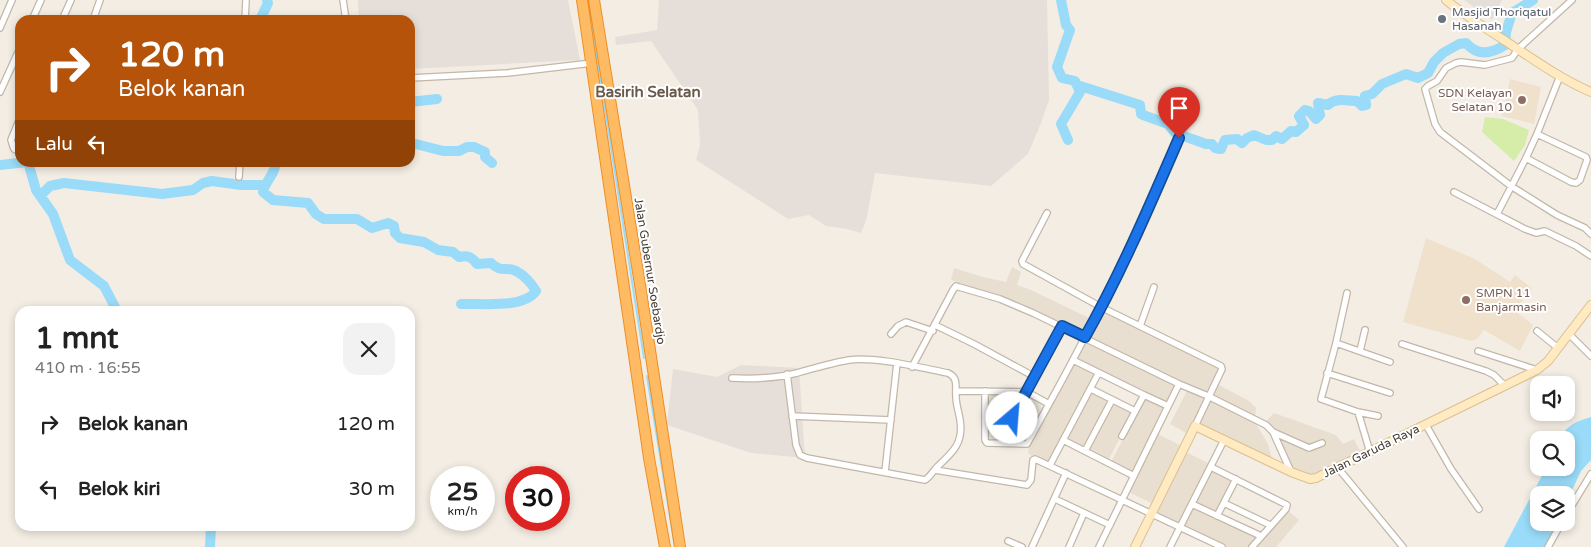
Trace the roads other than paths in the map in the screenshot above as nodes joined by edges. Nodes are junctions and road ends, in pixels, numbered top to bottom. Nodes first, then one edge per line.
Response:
1 (12, 0) edge
2 (41, 0) edge
3 (70, 0) edge
4 (100, 0) edge
5 (246, 0) edge
6 (344, 0) edge
7 (582, 0) edge
8 (594, 0) edge
9 (1446, 0) edge
10 (1572, 0) edge
11 (34, 15) edge
12 (64, 15) edge
13 (95, 15) edge
14 (245, 15) edge
15 (346, 15) edge
16 (0, 28) edge
17 (1518, 49) junction
18 (15, 59) edge
19 (593, 63) junction
20 (1560, 76) junction
21 (415, 78) edge
22 (0, 92) edge
23 (1591, 92) edge
24 (15, 130) edge
25 (1537, 134) junction
26 (1179, 138) dead end
27 (15, 150) edge
28 (1526, 158) junction
29 (240, 167) edge
30 (239, 177) dead end
31 (1511, 186) junction
32 (1454, 192) dead end
33 (1047, 213) dead end
34 (1497, 214) junction
35 (1591, 234) edge
36 (1591, 256) edge
37 (1154, 287) dead end
38 (1347, 293) dead end
39 (1591, 305) edge
40 (1102, 307) junction
41 (1062, 326) junction
42 (1140, 326) junction
43 (934, 328) junction
44 (1365, 330) dead end
45 (1537, 331) dead end
46 (891, 334) dead end
47 (1569, 334) junction
48 (1085, 337) junction
49 (1336, 343) junction
50 (1402, 344) dead end
51 (1558, 348) junction
52 (1360, 351) junction
53 (1478, 351) dead end
54 (1591, 356) edge
55 (1072, 360) junction
56 (1390, 362) dead end
57 (652, 364) junction
58 (897, 364) junction
59 (912, 366) junction
60 (636, 367) junction
61 (1537, 370) junction
62 (1327, 373) junction
63 (787, 374) junction
64 (1098, 374) junction
65 (1035, 377) junction
66 (732, 378) dead end
67 (1179, 384) junction
68 (1504, 385) junction
69 (1091, 389) junction
70 (956, 391) junction
71 (985, 391) junction
72 (1012, 392) junction
73 (1026, 392) junction
74 (1390, 392) dead end
75 (1144, 396) junction
76 (1208, 396) junction
77 (1112, 400) junction
78 (1049, 404) junction
79 (1168, 406) junction
80 (1134, 411) junction
81 (1358, 412) junction
82 (792, 416) junction
83 (1378, 416) dead end
84 (891, 420) junction
85 (1426, 425) junction
86 (1195, 426) junction
87 (1273, 432) junction
88 (1122, 436) dead end
89 (1063, 440) junction
90 (1224, 440) junction
91 (1322, 443) dead end
92 (1085, 451) junction
93 (1370, 452) junction
94 (1050, 465) junction
95 (1211, 467) junction
96 (1338, 468) junction
97 (935, 470) junction
98 (885, 472) junction
99 (1291, 472) junction
100 (1066, 473) junction
101 (1591, 474) edge
102 (1134, 476) junction
103 (1236, 479) junction
104 (1055, 499) junction
105 (1123, 499) junction
106 (1575, 500) edge
107 (1224, 503) junction
108 (1192, 504) junction
109 (1479, 509) dead end
110 (1084, 513) junction
111 (1152, 513) junction
112 (1217, 516) junction
113 (1110, 525) junction
114 (1270, 525) junction
115 (1180, 527) junction
116 (1557, 531) edge
117 (1261, 536) junction
118 (1008, 541) dead end
119 (665, 547) edge
120 (680, 547) edge
121 (1022, 547) edge
122 (1032, 547) edge
123 (1069, 547) edge
124 (1099, 547) edge
125 (1135, 547) edge
126 (1170, 547) edge
127 (1222, 547) edge
128 (1252, 547) edge
129 (1403, 547) edge
130 (1548, 547) edge

1 - 16 street
2 - 11 street
3 - 12 street
4 - 13 street
5 - 14 street
6 - 15 street
7 - 19 highway
8 - 57 highway, Jalan Gubernur Soebardjo
9 - 17 street
10 - 17 street
17 - 20 street
17 - 31 street
18 - 22 street
19 - 21 street
19 - 60 highway
20 - 23 street
20 - 25 street
24 - 27 street
25 - 28 street
25 - 28 street
26 - 40 street
28 - 31 street
29 - 30 street
31 - 34 street
31 - 35 street
32 - 34 street
33 - 40 street
34 - 36 street
37 - 42 street
38 - 49 street
39 - 47 street, Jalan Garuda Raya
40 - 42 street
40 - 48 street
41 - 43 street
41 - 48 street
41 - 65 street
42 - 76 street
43 - 46 street
43 - 59 street
43 - 65 street
44 - 52 street
45 - 51 street
47 - 51 street, Jalan Garuda Raya
47 - 54 street
48 - 55 street
48 - 67 street
49 - 52 street
49 - 62 street
50 - 68 street
51 - 61 street, Jalan Garuda Raya
52 - 56 street
53 - 61 street
55 - 64 street
55 - 78 street
57 - 60 highway
57 - 120 highway, Jalan Gubernur Soebardjo
58 - 59 street
58 - 63 street
58 - 84 street
59 - 70 street
60 - 119 highway
61 - 68 street, Jalan Garuda Raya
62 - 74 street
62 - 81 street
63 - 66 street
63 - 82 street
64 - 69 street
64 - 75 street
65 - 73 street
67 - 76 street
67 - 79 street
68 - 85 street, Jalan Garuda Raya
69 - 77 street
69 - 89 street
70 - 71 street
70 - 97 street
71 - 72 street
71 - 78 street
72 - 73 street
72 - 73 street
73 - 78 street
75 - 79 street
75 - 80 street
76 - 86 street
76 - 87 street
77 - 80 street
77 - 92 street
79 - 102 street
80 - 88 street
81 - 83 street
81 - 93 street
82 - 84 street
82 - 98 street
84 - 98 street
85 - 93 street, Jalan Garuda Raya
85 - 109 street
86 - 90 street, Jalan Garuda Raya
86 - 111 street
87 - 91 street
87 - 99 street
89 - 92 street
89 - 94 street
90 - 95 street
90 - 99 street, Jalan Garuda Raya
92 - 102 street
93 - 96 street, Jalan Garuda Raya
94 - 97 street
94 - 100 street
95 - 103 street
95 - 108 street
96 - 99 street, Jalan Garuda Raya
96 - 129 street
97 - 98 street
100 - 104 street
100 - 105 street
101 - 106 street
102 - 105 street
103 - 107 street
103 - 114 street
104 - 110 street
104 - 122 street
105 - 111 street
105 - 113 street
107 - 112 street
107 - 114 street
108 - 112 street
108 - 115 street
110 - 113 street
110 - 123 street
111 - 115 street
111 - 125 street
112 - 117 street
113 - 124 street
114 - 117 street
115 - 126 street
115 - 127 street
116 - 130 street
117 - 128 street
118 - 121 street

